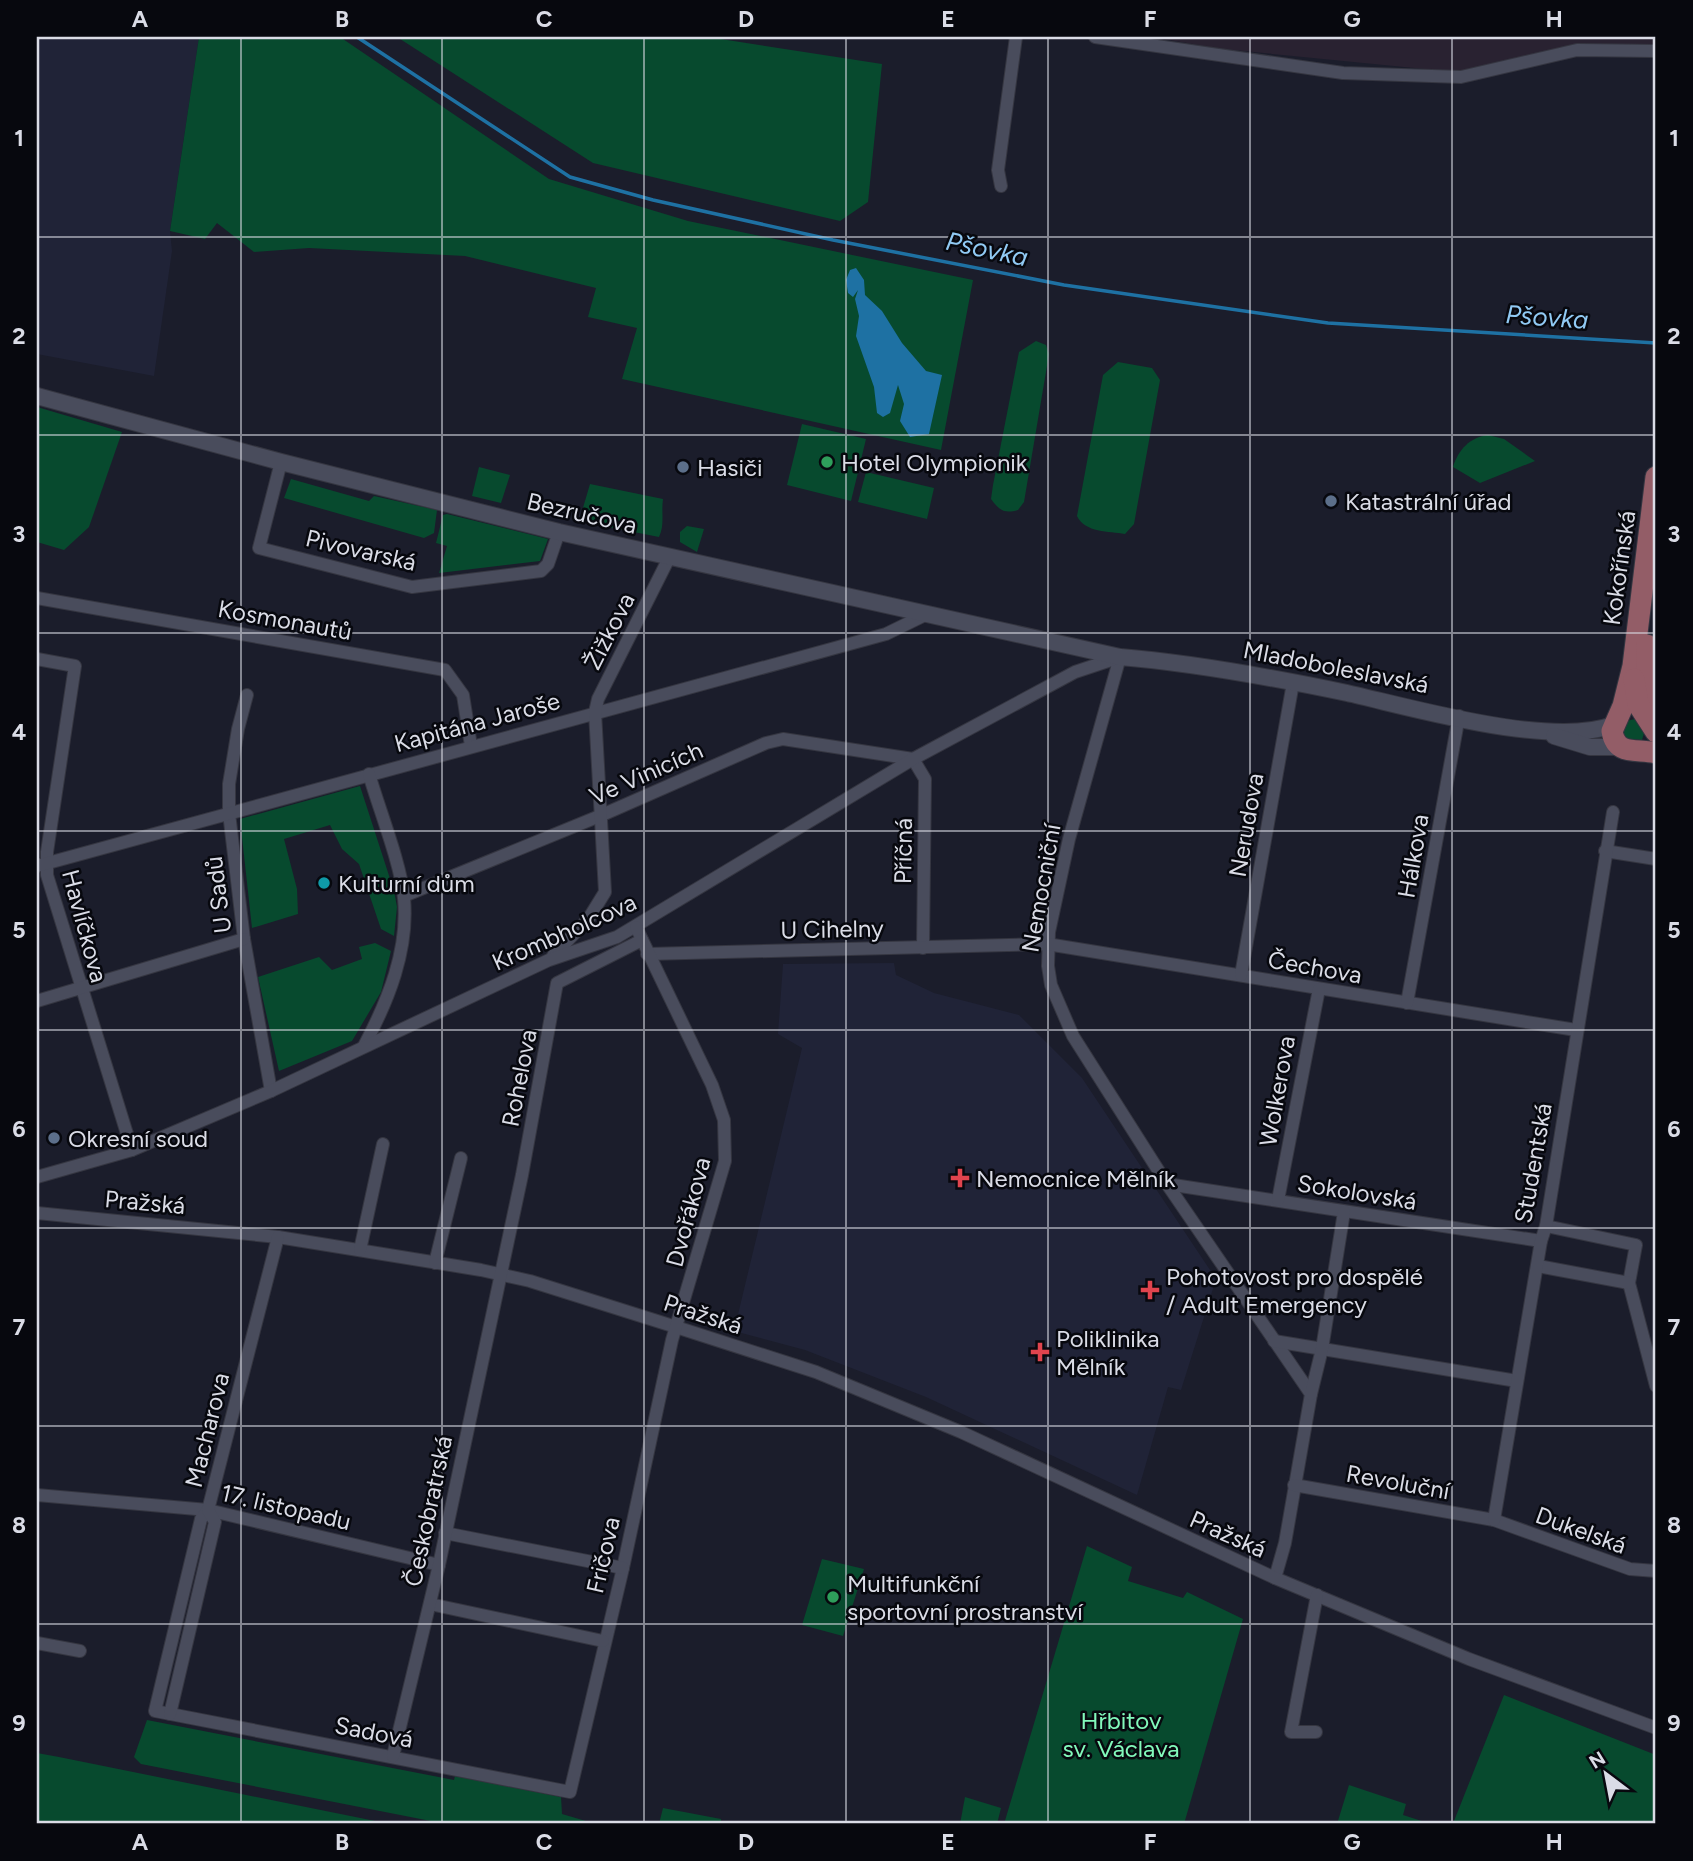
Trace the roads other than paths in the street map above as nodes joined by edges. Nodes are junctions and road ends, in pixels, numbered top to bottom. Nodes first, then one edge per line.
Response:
1 (1016, 37) edge
2 (1095, 37) edge
3 (1656, 51) edge
4 (1001, 186) dead end
5 (37, 396) edge
6 (281, 462) junction
7 (1656, 477) edge
8 (559, 532) junction
9 (670, 556) junction
10 (37, 598) edge
11 (1642, 604) junction
12 (927, 614) junction
13 (1121, 657) junction
14 (37, 659) edge
15 (1633, 666) junction
16 (1293, 683) junction
17 (247, 695) dead end
18 (595, 712) junction
19 (1459, 716) junction
20 (1652, 720) edge
21 (1615, 723) junction
22 (1541, 732) junction
23 (471, 746) junction
24 (1638, 750) edge
25 (913, 759) junction
26 (369, 774) junction
27 (1613, 812) dead end
28 (229, 813) junction
29 (602, 815) junction
30 (1605, 851) junction
31 (1656, 859) edge
32 (41, 865) edge
33 (404, 896) junction
34 (636, 927) junction
35 (244, 939) junction
36 (642, 940) junction
37 (1047, 944) junction
38 (923, 948) junction
39 (647, 954) junction
40 (549, 960) junction
41 (1241, 975) junction
42 (80, 988) junction
43 (1319, 989) junction
44 (37, 1001) edge
45 (1407, 1003) junction
46 (1576, 1030) junction
47 (368, 1045) junction
48 (271, 1091) junction
49 (383, 1144) dead end
50 (132, 1150) junction
51 (461, 1158) dead end
52 (37, 1177) edge
53 (1167, 1184) junction
54 (1278, 1200) junction
55 (1344, 1212) junction
56 (37, 1213) edge
57 (1546, 1226) junction
58 (278, 1237) junction
59 (1541, 1241) junction
60 (360, 1250) junction
61 (435, 1263) junction
62 (1538, 1266) junction
63 (501, 1275) junction
64 (1629, 1283) junction
65 (676, 1327) junction
66 (1274, 1341) junction
67 (1322, 1349) junction
68 (1517, 1381) junction
69 (1656, 1386) edge
70 (1311, 1394) junction
71 (1294, 1485) junction
72 (37, 1495) edge
73 (208, 1510) junction
74 (1494, 1520) junction
75 (445, 1533) junction
76 (439, 1565) junction
77 (623, 1568) junction
78 (1656, 1571) edge
79 (1275, 1578) junction
80 (1317, 1595) junction
81 (430, 1604) junction
82 (603, 1641) junction
83 (37, 1643) edge
84 (80, 1651) dead end
85 (170, 1714) junction
86 (1656, 1727) edge
87 (1316, 1731) dead end
88 (393, 1756) junction
89 (570, 1792) joint

1 - 4 street
2 - 3 street
5 - 6 street, Bezručova
6 - 8 street, Bezručova
6 - 8 street, Pivovarská
7 - 11 main road, Kokořínská
8 - 9 street, Bezručova
9 - 12 street, Bezručova
9 - 18 street, Žižkova
10 - 23 street, Kosmonautů
11 - 15 main road, Kokořínská
11 - 20 main road
12 - 13 street, Bezručova
12 - 18 street, Kapitána Jaroše
13 - 16 street, Mladoboleslavská
13 - 25 street, Krombholcova
13 - 37 street, Nemocniční
14 - 32 street, Havlíčkova
15 - 20 main road, Kokořínská
15 - 21 main road, Kokořínská
16 - 19 street, Mladoboleslavská
16 - 41 street, Nerudova
17 - 28 street, U Sadů
18 - 23 street, Kapitána Jaroše
18 - 29 street, Žižkova
19 - 22 street, Mladoboleslavská
19 - 45 street, Hálkova
20 - 21 main road, Mladoboleslavská
20 - 24 main road
21 - 22 street, Mladoboleslavská
21 - 24 main road
22 - 24 street, Mladoboleslavská
23 - 26 street, Kapitána Jaroše
25 - 29 street, Ve Vinicích
25 - 34 street, Krombholcova
25 - 38 street, Příčná
26 - 28 street, Kapitána Jaroše
26 - 33 street
27 - 30 street, Studentská
28 - 32 street, Kapitána Jaroše
28 - 35 street, U Sadů
29 - 33 street, Ve Vinicích
29 - 40 street, Žižkova
30 - 31 street
30 - 46 street, Studentská
32 - 42 street, Havlíčkova
33 - 47 street
34 - 36 street
34 - 40 street, Krombholcova
35 - 42 street
35 - 48 street, U Sadů
36 - 39 street
36 - 63 street, Rohelova
37 - 38 street, U Cihelny
37 - 41 street, Čechova
37 - 53 street, Nemocniční
38 - 39 street, U Cihelny
39 - 65 street, Dvořákova
40 - 47 street, Krombholcova
41 - 43 street, Čechova
42 - 44 street
42 - 50 street, Havlíčkova
43 - 45 street, Čechova
43 - 54 street, Wolkerova
45 - 46 street, Čechova
46 - 57 street, Studentská
47 - 48 street, Krombholcova
48 - 50 street, Krombholcova
49 - 60 street
50 - 52 street, Krombholcova
51 - 61 street
53 - 54 street, Sokolovská
53 - 66 street, Nemocniční
54 - 55 street, Sokolovská
55 - 59 street, Sokolovská
55 - 67 street
56 - 58 street, Pražská
57 - 59 street, Studentská
57 - 64 street
58 - 60 street, Pražská
58 - 73 street, Macharova
59 - 62 street, Studentská
60 - 61 street, Pražská
61 - 63 street, Pražská
62 - 64 street
62 - 68 street, Studentská
63 - 65 street, Pražská
63 - 75 street, Českobratrská
64 - 69 street
65 - 77 street, Fričova
65 - 79 street, Pražská
66 - 67 street
66 - 70 street, Nemocniční
67 - 68 street
67 - 70 street
68 - 74 street, Studentská
70 - 71 street
71 - 74 street, Revoluční
71 - 79 street
72 - 73 street, 17. listopadu
73 - 76 street, 17. listopadu
73 - 85 street, Macharova
73 - 85 street, Sadová
74 - 78 street, Dukelská
75 - 76 street, Českobratrská
75 - 77 street
76 - 81 street, Českobratrská
77 - 82 street, Fričova
79 - 80 street, Pražská
80 - 86 street, Pražská
80 - 87 street
81 - 82 street
81 - 88 street, Českobratrská
82 - 89 street, Fričova
83 - 84 street
85 - 88 street, Sadová
88 - 89 street, Sadová

